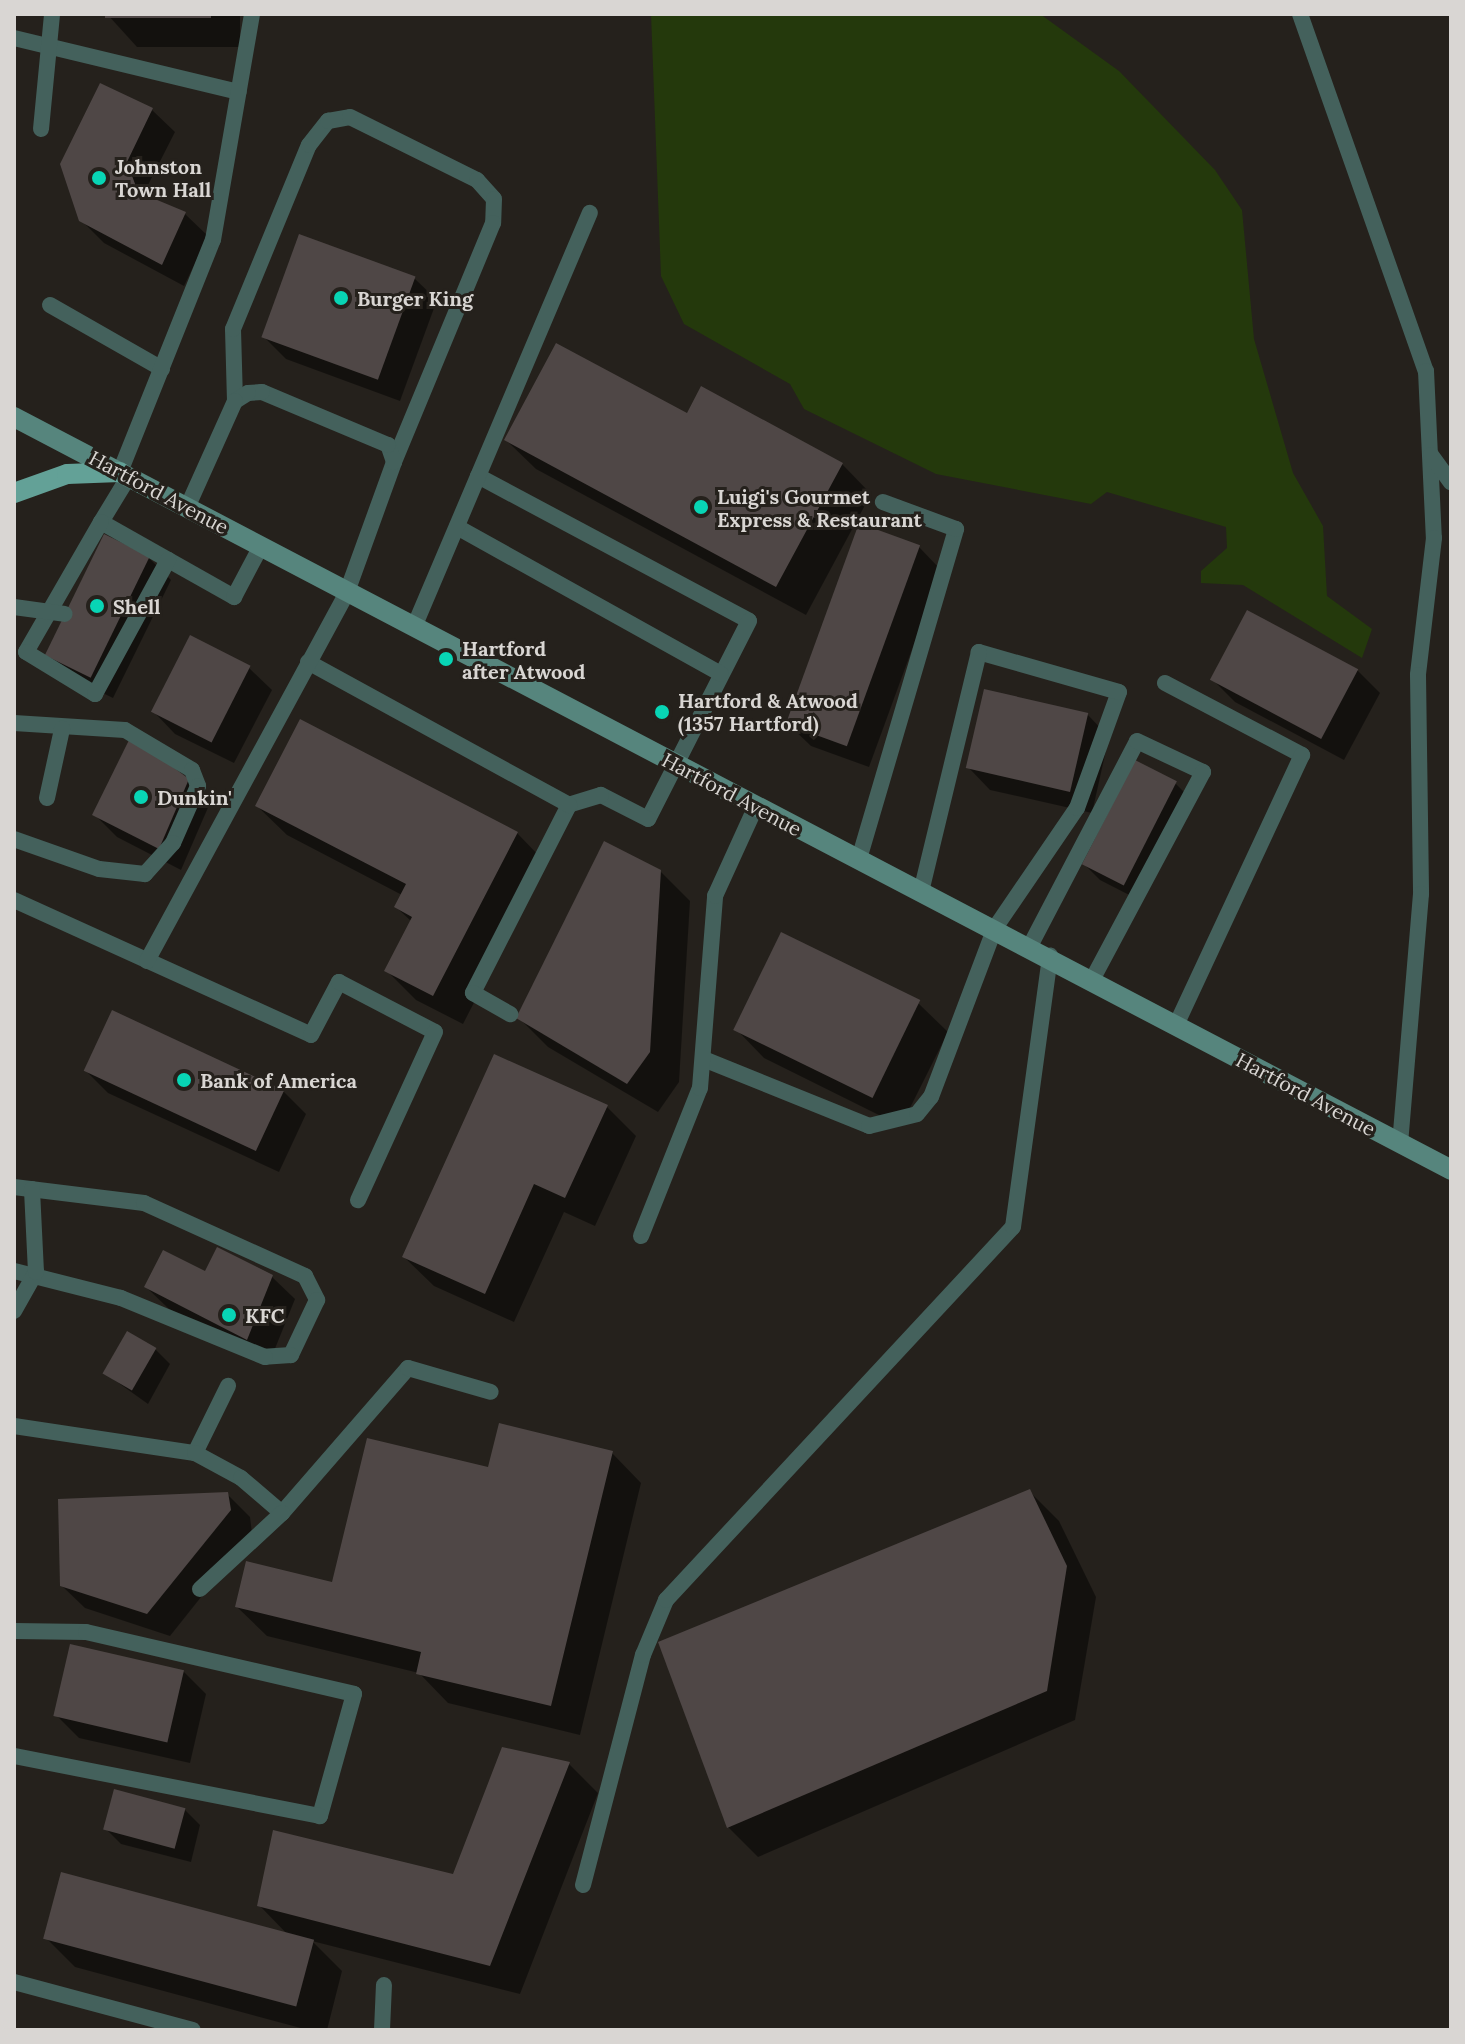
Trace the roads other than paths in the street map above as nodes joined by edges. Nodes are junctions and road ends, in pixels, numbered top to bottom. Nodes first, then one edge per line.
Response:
1 (52, 14) edge
2 (252, 14) edge
3 (1300, 14) edge
4 (14, 38) edge
5 (53, 47) junction
6 (239, 92) junction
7 (41, 129) dead end
8 (590, 213) dead end
9 (50, 305) dead end
10 (162, 369) junction
11 (235, 401) junction
12 (14, 417) edge
13 (1430, 453) junction
14 (394, 462) junction
15 (124, 474) junction
16 (478, 476) junction
17 (1451, 483) edge
18 (14, 493) edge
19 (883, 502) dead end
20 (187, 508) junction
21 (101, 522) junction
22 (457, 527) junction
23 (261, 546) junction
24 (168, 560) junction
25 (347, 592) junction
26 (14, 607) edge
27 (58, 611) junction
28 (414, 627) junction
29 (308, 662) junction
30 (721, 674) junction
31 (1165, 683) dead end
32 (14, 723) edge
33 (62, 729) junction
34 (675, 764) junction
35 (47, 798) dead end
36 (569, 805) junction
37 (756, 806) junction
38 (14, 839) edge
39 (859, 859) junction
40 (921, 891) junction
41 (14, 900) edge
42 (995, 928) junction
43 (1030, 946) junction
44 (1050, 956) junction
45 (147, 961) junction
46 (1093, 978) junction
47 (510, 1014) dead end
48 (1177, 1023) junction
49 (706, 1060) junction
50 (1400, 1143) junction
51 (1451, 1170) edge
52 (14, 1187) edge
53 (32, 1189) junction
54 (358, 1200) dead end
55 (641, 1236) dead end
56 (14, 1271) edge
57 (36, 1272) junction
58 (14, 1311) edge
59 (228, 1386) dead end
60 (491, 1392) dead end
61 (14, 1426) edge
62 (195, 1453) junction
63 (282, 1513) junction
64 (200, 1589) dead end
65 (14, 1631) edge
66 (14, 1756) edge
67 (583, 1885) dead end
68 (14, 1982) edge
69 (384, 1985) dead end
70 (193, 2030) edge
71 (382, 2030) edge

1 - 5 lane
2 - 6 lane
3 - 13 lane
4 - 5 lane
5 - 6 lane
5 - 7 lane
6 - 10 lane
8 - 16 lane
9 - 10 lane
10 - 15 lane
11 - 14 lane
11 - 14 lane
11 - 20 lane
12 - 15 main road, Hartford Avenue
13 - 17 lane
13 - 50 lane
14 - 25 lane
15 - 18 main road
15 - 20 main road, Hartford Avenue
15 - 21 lane
16 - 22 lane
16 - 30 lane
19 - 39 lane
20 - 23 main road, Hartford Avenue
21 - 24 lane
21 - 27 lane
22 - 28 lane
22 - 30 lane
23 - 24 lane
23 - 25 main road, Hartford Avenue
24 - 27 lane
25 - 28 main road, Hartford Avenue
25 - 29 lane
26 - 27 lane
28 - 34 main road, Hartford Avenue
29 - 36 lane
29 - 45 lane
30 - 34 lane
31 - 48 lane
32 - 33 lane
33 - 35 lane
33 - 38 lane
34 - 36 lane
34 - 37 main road, Hartford Avenue
36 - 47 lane
37 - 39 main road, Hartford Avenue
37 - 49 lane
39 - 40 main road, Hartford Avenue
40 - 42 main road, Hartford Avenue
40 - 42 lane
41 - 45 lane
42 - 43 main road, Hartford Avenue
42 - 49 lane
43 - 44 main road, Hartford Avenue
43 - 46 lane
44 - 46 main road, Hartford Avenue
44 - 67 lane
45 - 54 lane
46 - 48 main road, Hartford Avenue
48 - 50 main road, Hartford Avenue
49 - 55 lane
50 - 51 main road, Hartford Avenue
52 - 53 lane
53 - 57 lane
53 - 57 lane
56 - 57 lane
57 - 58 lane
59 - 62 lane
60 - 63 lane
61 - 62 lane
62 - 63 lane
63 - 64 lane
65 - 66 lane
68 - 70 lane
69 - 71 lane

